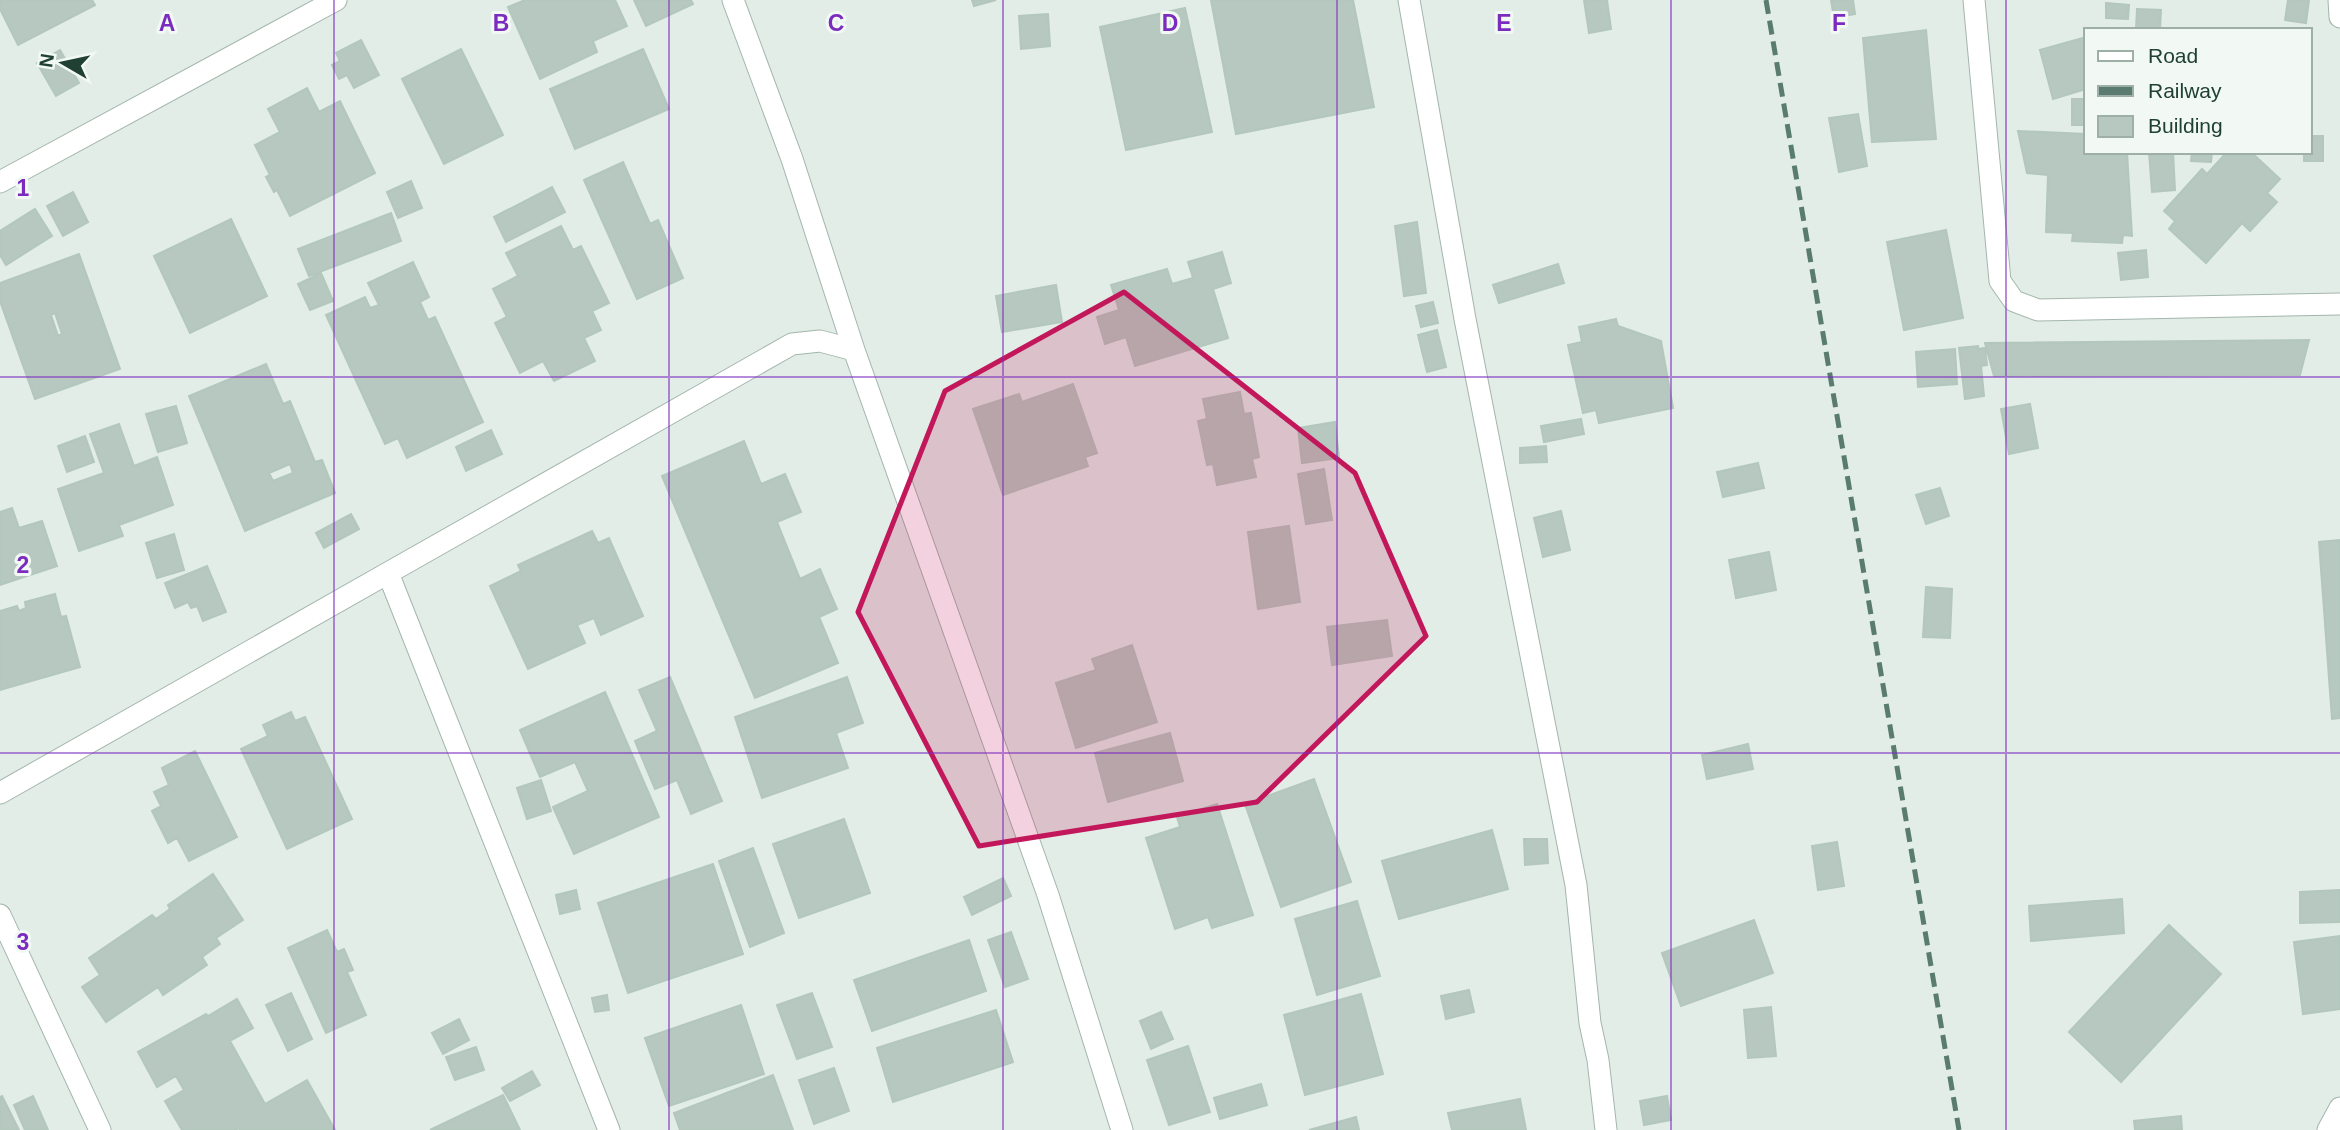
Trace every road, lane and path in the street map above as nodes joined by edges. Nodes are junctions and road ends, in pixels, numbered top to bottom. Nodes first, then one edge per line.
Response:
1 (336, 0) edge
2 (733, 0) edge
3 (1409, 0) edge
4 (1974, 0) edge
5 (2339, 0) edge
6 (2340, 17) edge
7 (4, 173) edge
8 (2340, 304) edge
9 (854, 350) junction
10 (388, 573) junction
11 (0, 793) edge
12 (0, 915) edge
13 (2340, 1108) edge
14 (100, 1130) edge
15 (609, 1130) edge
16 (1122, 1130) edge
17 (1606, 1130) edge
18 (2328, 1130) edge

1 - 7 street
2 - 9 street
3 - 17 street
4 - 8 street
5 - 6 street
9 - 10 street
9 - 16 street
10 - 11 street
10 - 15 street
12 - 14 street
13 - 18 street

